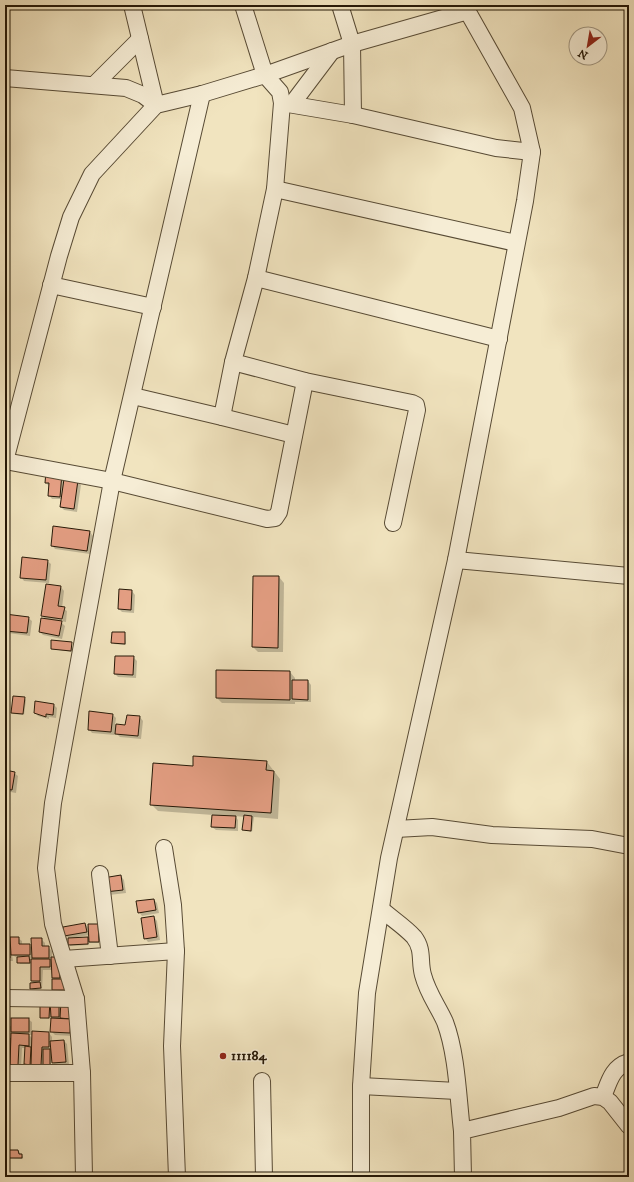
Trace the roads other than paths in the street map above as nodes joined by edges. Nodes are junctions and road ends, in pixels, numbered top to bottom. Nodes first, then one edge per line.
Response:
1 (132, 5) edge
2 (244, 5) edge
3 (340, 5) edge
4 (466, 8) edge
5 (140, 39) junction
6 (352, 44) junction
7 (332, 51) junction
8 (265, 75) junction
9 (5, 78) edge
10 (95, 84) junction
11 (202, 94) junction
12 (287, 103) junction
13 (156, 105) junction
14 (353, 115) junction
15 (532, 152) junction
16 (275, 189) junction
17 (516, 243) junction
18 (256, 278) junction
19 (51, 285) junction
20 (153, 307) junction
21 (499, 339) junction
22 (233, 362) junction
23 (305, 381) junction
24 (133, 396) junction
25 (222, 417) junction
26 (294, 435) junction
27 (5, 461) edge
28 (112, 481) junction
29 (393, 523) dead end
30 (456, 560) junction
31 (629, 576) edge
32 (396, 829) junction
33 (629, 846) edge
34 (164, 848) dead end
35 (100, 874) dead end
36 (381, 910) junction
37 (176, 951) junction
38 (110, 956) junction
39 (64, 959) junction
40 (5, 998) edge
41 (76, 999) junction
42 (629, 1062) edge
43 (5, 1073) edge
44 (82, 1073) junction
45 (262, 1081) dead end
46 (361, 1086) junction
47 (457, 1091) junction
48 (603, 1097) junction
49 (629, 1126) edge
50 (462, 1131) junction
51 (84, 1177) edge
52 (177, 1177) edge
53 (264, 1177) edge
54 (361, 1177) edge
55 (463, 1177) edge

1 - 5 street
2 - 8 street
3 - 6 street
4 - 6 street
4 - 15 street
5 - 10 street
5 - 13 street
6 - 7 street
6 - 14 street
7 - 8 street
7 - 12 street
8 - 11 street
8 - 12 street
9 - 10 street
10 - 13 street
11 - 13 street
11 - 20 street
12 - 14 street
12 - 16 street
13 - 19 street
14 - 15 street
15 - 17 street
16 - 17 street
16 - 18 street
17 - 21 street
18 - 21 street
18 - 22 street
19 - 20 street
19 - 27 street
20 - 24 street
21 - 30 street
22 - 23 street
22 - 25 street
23 - 26 street
23 - 29 street
24 - 25 street
24 - 28 street
25 - 26 street
26 - 28 street
27 - 28 street
28 - 39 street
30 - 31 street
30 - 32 street
32 - 33 street
32 - 36 street
34 - 37 street
35 - 38 street
36 - 46 street
36 - 47 street
37 - 38 street
37 - 52 street
38 - 39 street
39 - 41 street
40 - 41 street
41 - 44 street
42 - 48 street
43 - 44 street
44 - 51 street
45 - 53 street
46 - 47 street
46 - 54 street
47 - 50 street
48 - 49 street
48 - 50 street
50 - 55 street

